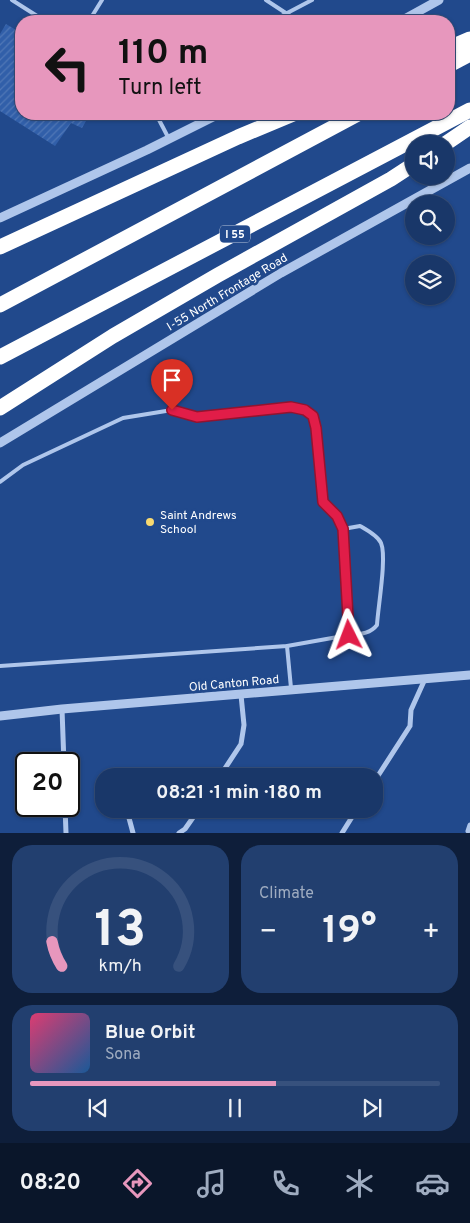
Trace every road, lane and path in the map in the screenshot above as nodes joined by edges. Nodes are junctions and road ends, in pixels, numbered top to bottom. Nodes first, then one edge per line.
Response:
1 (12, 0) edge
2 (102, 0) edge
3 (266, 0) edge
4 (312, 0) edge
5 (439, 0) edge
6 (285, 14) joint
7 (36, 15) edge
8 (93, 15) edge
9 (412, 15) edge
10 (470, 39) edge
11 (455, 45) edge
12 (470, 54) edge
13 (455, 62) edge
14 (470, 110) edge
15 (455, 118) edge
16 (159, 120) edge
17 (207, 120) edge
18 (279, 120) edge
19 (347, 120) edge
20 (451, 120) edge
21 (470, 127) edge
22 (455, 137) edge
23 (169, 139) junction
24 (470, 168) edge
25 (405, 170) edge
26 (0, 218) edge
27 (0, 247) edge
28 (0, 305) edge
29 (0, 357) edge
30 (0, 408) edge
31 (0, 443) edge
32 (0, 482) edge
33 (343, 529) junction
34 (349, 635) junction
35 (287, 646) junction
36 (0, 666) edge
37 (470, 675) edge
38 (425, 679) junction
39 (291, 691) junction
40 (241, 695) junction
41 (62, 709) junction
42 (0, 716) edge
43 (64, 752) edge
44 (225, 768) edge
45 (383, 768) edge
46 (65, 817) edge
47 (129, 818) edge
48 (193, 818) edge
49 (351, 818) edge
50 (470, 825) edge
51 (468, 831) dead end
52 (66, 833) edge
53 (133, 833) edge
54 (180, 833) edge
55 (342, 833) edge

1 - 7 lane
2 - 8 lane
3 - 6 lane
4 - 6 lane
5 - 9 street
10 - 11 highway
12 - 13 highway
14 - 15 highway, I 55
16 - 23 lane
17 - 23 street
18 - 27 highway
19 - 28 highway
20 - 29 highway, I 55
21 - 22 highway
23 - 26 street
24 - 31 street, I-55 North Frontage Road
25 - 30 highway
32 - 33 lane
33 - 34 lane
33 - 34 lane
34 - 35 lane
35 - 36 lane
35 - 39 lane
37 - 38 street, Old Canton Road
38 - 39 street, Old Canton Road
38 - 45 street
39 - 40 street, Old Canton Road
40 - 41 street, Old Canton Road
40 - 44 street
41 - 42 street, Old Canton Road
41 - 43 street
46 - 52 street
47 - 53 street
48 - 54 street
49 - 55 street
50 - 51 street

